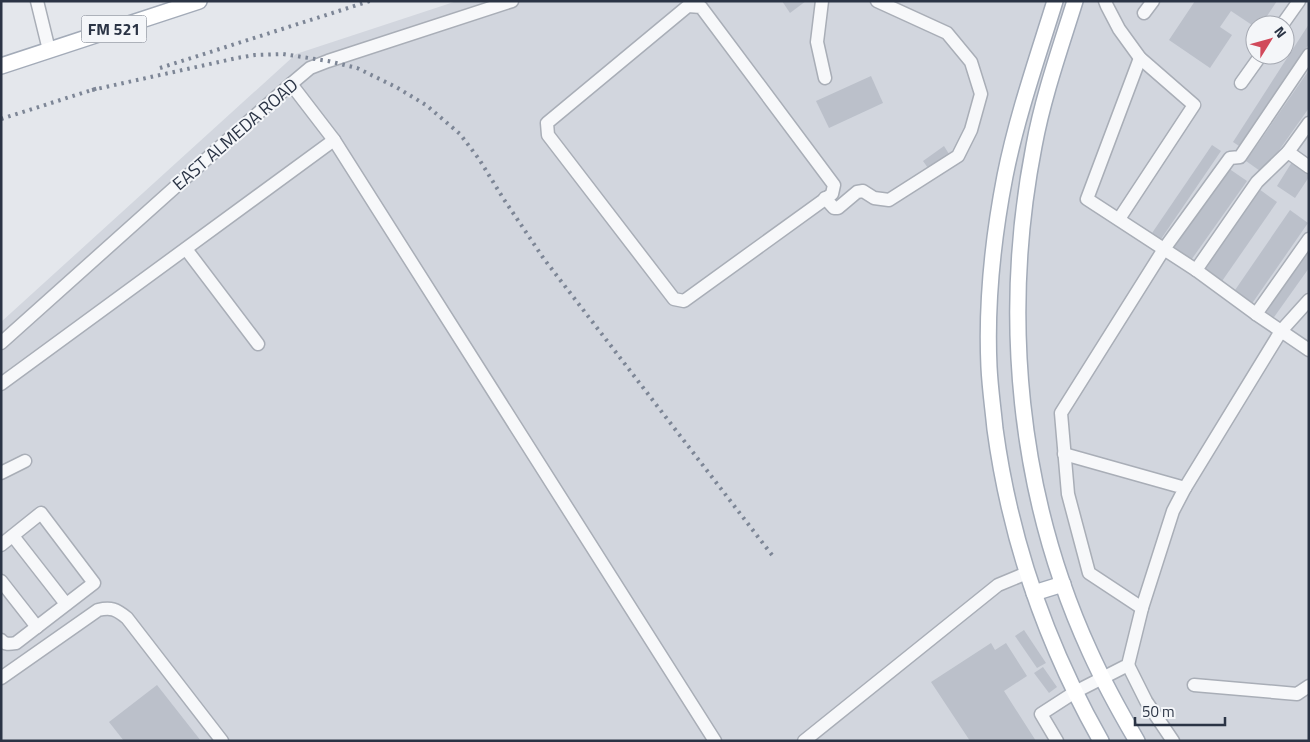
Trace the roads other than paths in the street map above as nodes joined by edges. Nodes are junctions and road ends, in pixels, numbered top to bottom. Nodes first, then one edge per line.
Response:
1 (37, 1) edge
2 (199, 1) edge
3 (512, 1) edge
4 (822, 1) edge
5 (877, 1) edge
6 (1054, 1) edge
7 (1075, 1) edge
8 (1105, 1) edge
9 (1152, 1) edge
10 (1299, 1) edge
11 (178, 5) edge
12 (1144, 13) dead end
13 (1289, 15) edge
14 (49, 50) junction
15 (1309, 55) edge
16 (1140, 58) junction
17 (1254, 65) edge
18 (1, 66) edge
19 (825, 78) dead end
20 (1241, 83) dead end
21 (291, 84) junction
22 (1309, 123) edge
23 (334, 140) junction
24 (1288, 152) junction
25 (1309, 167) edge
26 (825, 198) junction
27 (1119, 219) junction
28 (1309, 239) edge
29 (186, 248) junction
30 (1164, 249) junction
31 (1196, 270) junction
32 (1309, 300) edge
33 (1256, 314) junction
34 (1281, 331) junction
35 (1, 343) edge
36 (258, 344) dead end
37 (1309, 350) edge
38 (1, 384) edge
39 (1064, 454) junction
40 (25, 461) dead end
41 (1, 473) edge
42 (1184, 488) junction
43 (13, 536) junction
44 (1, 545) edge
45 (1027, 574) junction
46 (1, 581) edge
47 (1063, 584) junction
48 (1034, 593) junction
49 (66, 604) junction
50 (1142, 608) junction
51 (37, 627) junction
52 (1, 640) edge
53 (1128, 665) junction
54 (1, 678) edge
55 (1102, 678) junction
56 (1194, 685) dead end
57 (1309, 686) edge
58 (1075, 692) junction
59 (222, 741) edge
60 (715, 741) edge
61 (804, 741) edge
62 (1057, 741) edge
63 (1101, 741) edge
64 (1137, 741) edge
65 (1173, 741) edge

1 - 14 street
2 - 11 main road, FM 521
3 - 21 street, EAST ALMEDA ROAD
4 - 19 street
5 - 26 street
6 - 45 main road
7 - 47 main road
8 - 16 street
9 - 12 street
10 - 13 street
11 - 14 main road, FM 521
14 - 18 main road, FM 521
15 - 30 street
16 - 27 street
16 - 27 street
17 - 20 street
21 - 23 street
21 - 35 street, EAST ALMEDA ROAD
22 - 24 street
23 - 29 street
23 - 60 street
24 - 25 street
24 - 31 street
26 - 26 street
27 - 30 street
28 - 33 street
29 - 36 street
29 - 38 street
30 - 31 street
30 - 39 street
31 - 33 street
32 - 34 street
33 - 34 street
34 - 37 street
34 - 42 street
39 - 42 street
39 - 50 street
40 - 41 street
42 - 50 street
43 - 44 street
43 - 49 street
43 - 49 street
45 - 48 main road
45 - 61 street
46 - 51 street
47 - 48 main road
47 - 55 main road
48 - 58 main road
49 - 51 street
50 - 53 street
51 - 52 street
53 - 55 street
53 - 65 street
54 - 59 street
55 - 58 street
55 - 64 main road
56 - 57 street
58 - 62 street
58 - 63 main road

